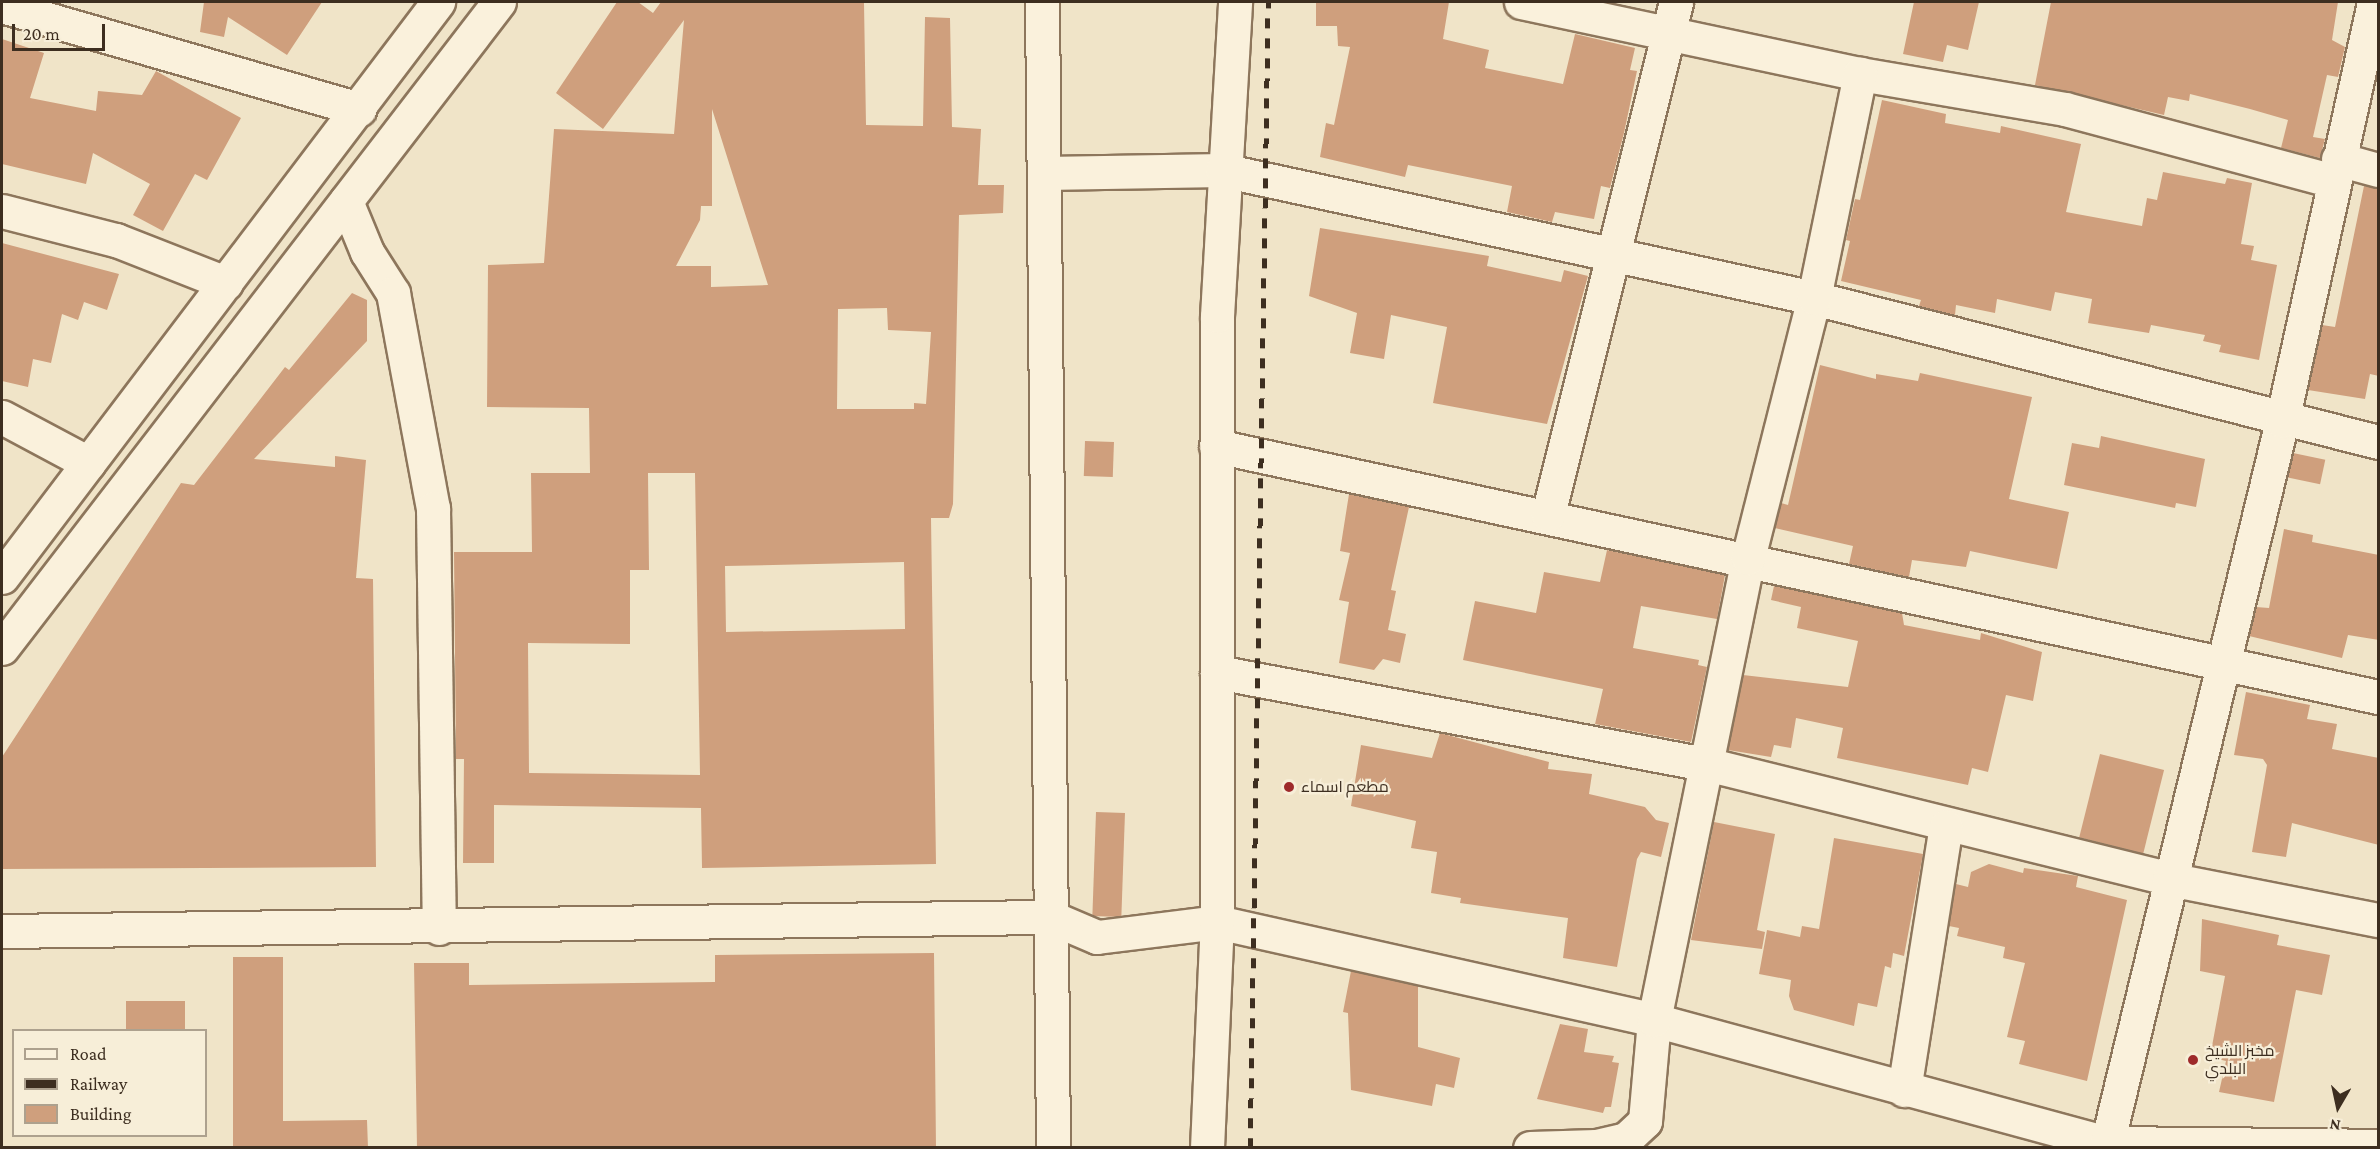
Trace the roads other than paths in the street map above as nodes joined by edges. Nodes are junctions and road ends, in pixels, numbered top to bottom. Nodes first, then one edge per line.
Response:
1 (438, 2) edge
2 (499, 2) edge
3 (1042, 2) edge
4 (1235, 2) edge
5 (1521, 2) edge
6 (1676, 2) edge
7 (2374, 2) edge
8 (2, 6) edge
9 (58, 11) edge
10 (1669, 33) junction
11 (1860, 74) junction
12 (358, 109) junction
13 (1222, 170) junction
14 (2336, 170) junction
15 (2379, 170) edge
16 (1046, 173) junction
17 (346, 201) junction
18 (2, 211) edge
19 (1616, 258) junction
20 (226, 283) junction
21 (1814, 298) junction
22 (2, 417) edge
23 (2282, 421) junction
24 (2379, 442) edge
25 (1216, 446) junction
26 (88, 463) junction
27 (1548, 515) junction
28 (1748, 558) junction
29 (2, 578) edge
30 (2, 648) edge
31 (2220, 663) junction
32 (1217, 672) junction
33 (2379, 698) edge
34 (1710, 765) junction
35 (1946, 826) junction
36 (2169, 879) junction
37 (1050, 917) junction
38 (2379, 920) edge
39 (1217, 922) junction
40 (439, 928) junction
41 (2, 931) edge
42 (1654, 1020) junction
43 (1904, 1090) junction
44 (2106, 1145) edge
45 (2379, 1146) edge
46 (1053, 1148) edge
47 (1207, 1148) edge
48 (1530, 1148) edge

1 - 12 street
2 - 17 street
3 - 16 street
4 - 13 street
5 - 10 street
6 - 10 street
7 - 14 street
8 - 9 street
9 - 12 street
10 - 11 street
10 - 19 street
11 - 14 street
11 - 21 street
12 - 20 street
13 - 16 street
13 - 19 street
13 - 25 street
14 - 15 street
14 - 23 street
16 - 37 street
17 - 30 street
17 - 40 street
18 - 20 street
19 - 21 street
19 - 27 street
20 - 26 street
21 - 23 street
21 - 28 street
22 - 26 street
23 - 24 street
23 - 31 street
25 - 27 street
25 - 32 street
26 - 29 street
27 - 28 street
28 - 31 street
28 - 34 street
31 - 33 street
31 - 36 street
32 - 34 street
32 - 39 street
34 - 35 street
34 - 42 street
35 - 36 street
35 - 43 street
36 - 38 street
36 - 44 street
37 - 39 street
37 - 40 street
37 - 46 street
39 - 42 street
39 - 47 street
40 - 41 street
42 - 43 street
42 - 48 street
43 - 44 street
44 - 45 street

